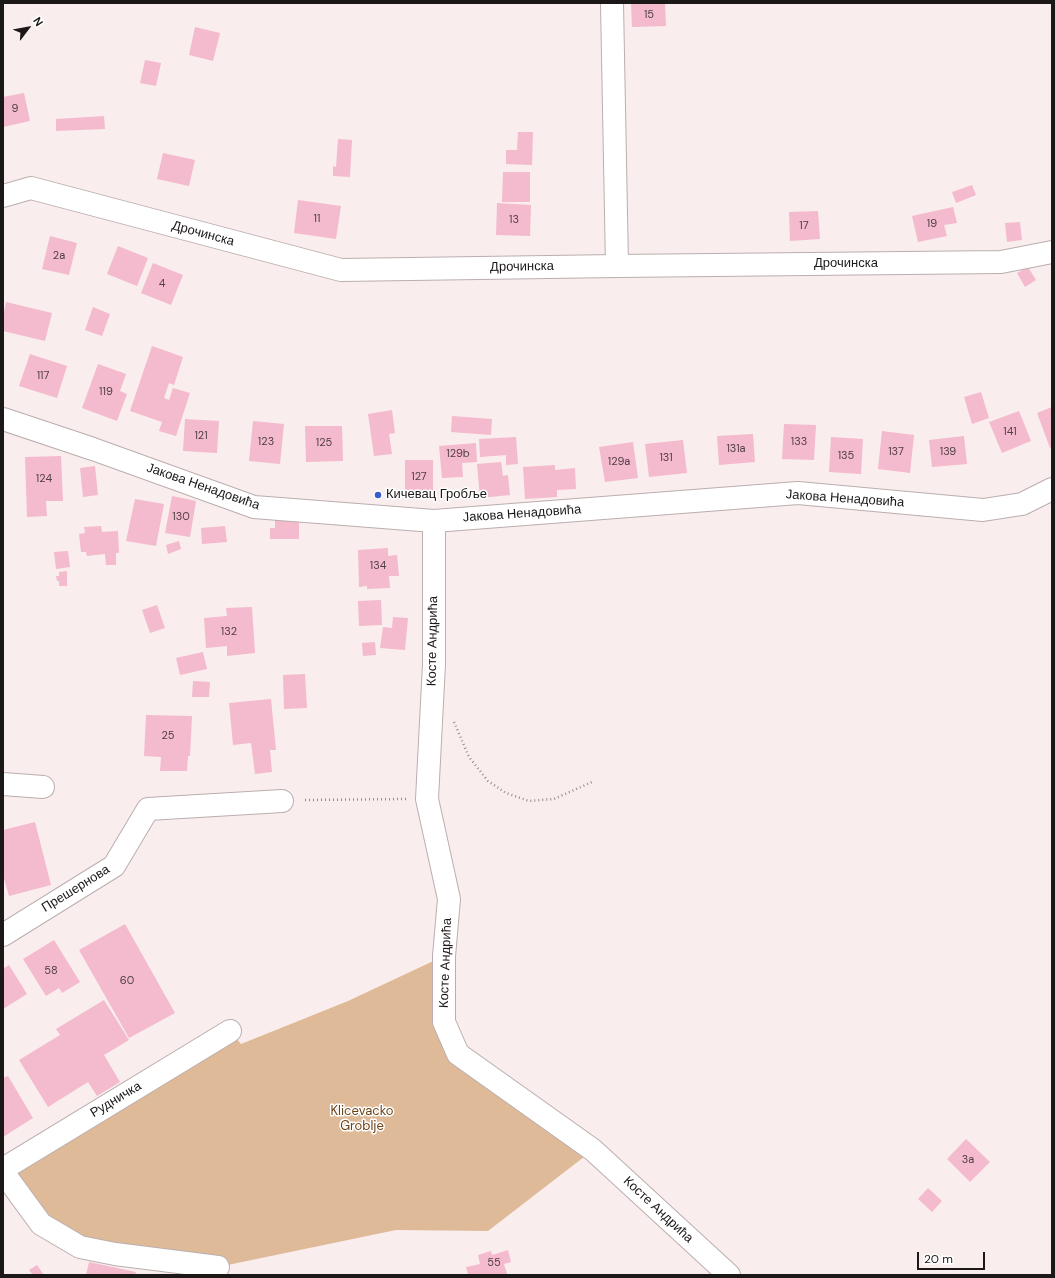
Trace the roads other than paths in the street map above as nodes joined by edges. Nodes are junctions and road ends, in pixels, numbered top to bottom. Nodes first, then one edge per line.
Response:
1 (612, 3) edge
2 (3, 196) edge
3 (1052, 252) edge
4 (617, 266) junction
5 (3, 419) edge
6 (1052, 488) edge
7 (434, 521) junction
8 (3, 784) edge
9 (43, 787) dead end
10 (282, 801) road end
11 (3, 935) edge
12 (230, 1030) dead end
13 (3, 1171) edge
14 (218, 1267) dead end
15 (729, 1275) edge

1 - 4 street
2 - 4 street, Дрочинска
3 - 4 street, Дрочинска
5 - 7 street, Јакова Ненадовића
6 - 7 street, Јакова Ненадовића
7 - 15 street, Косте Андрића
8 - 9 street
10 - 11 street, Прешернова
12 - 13 street, Рудничка
13 - 14 street

